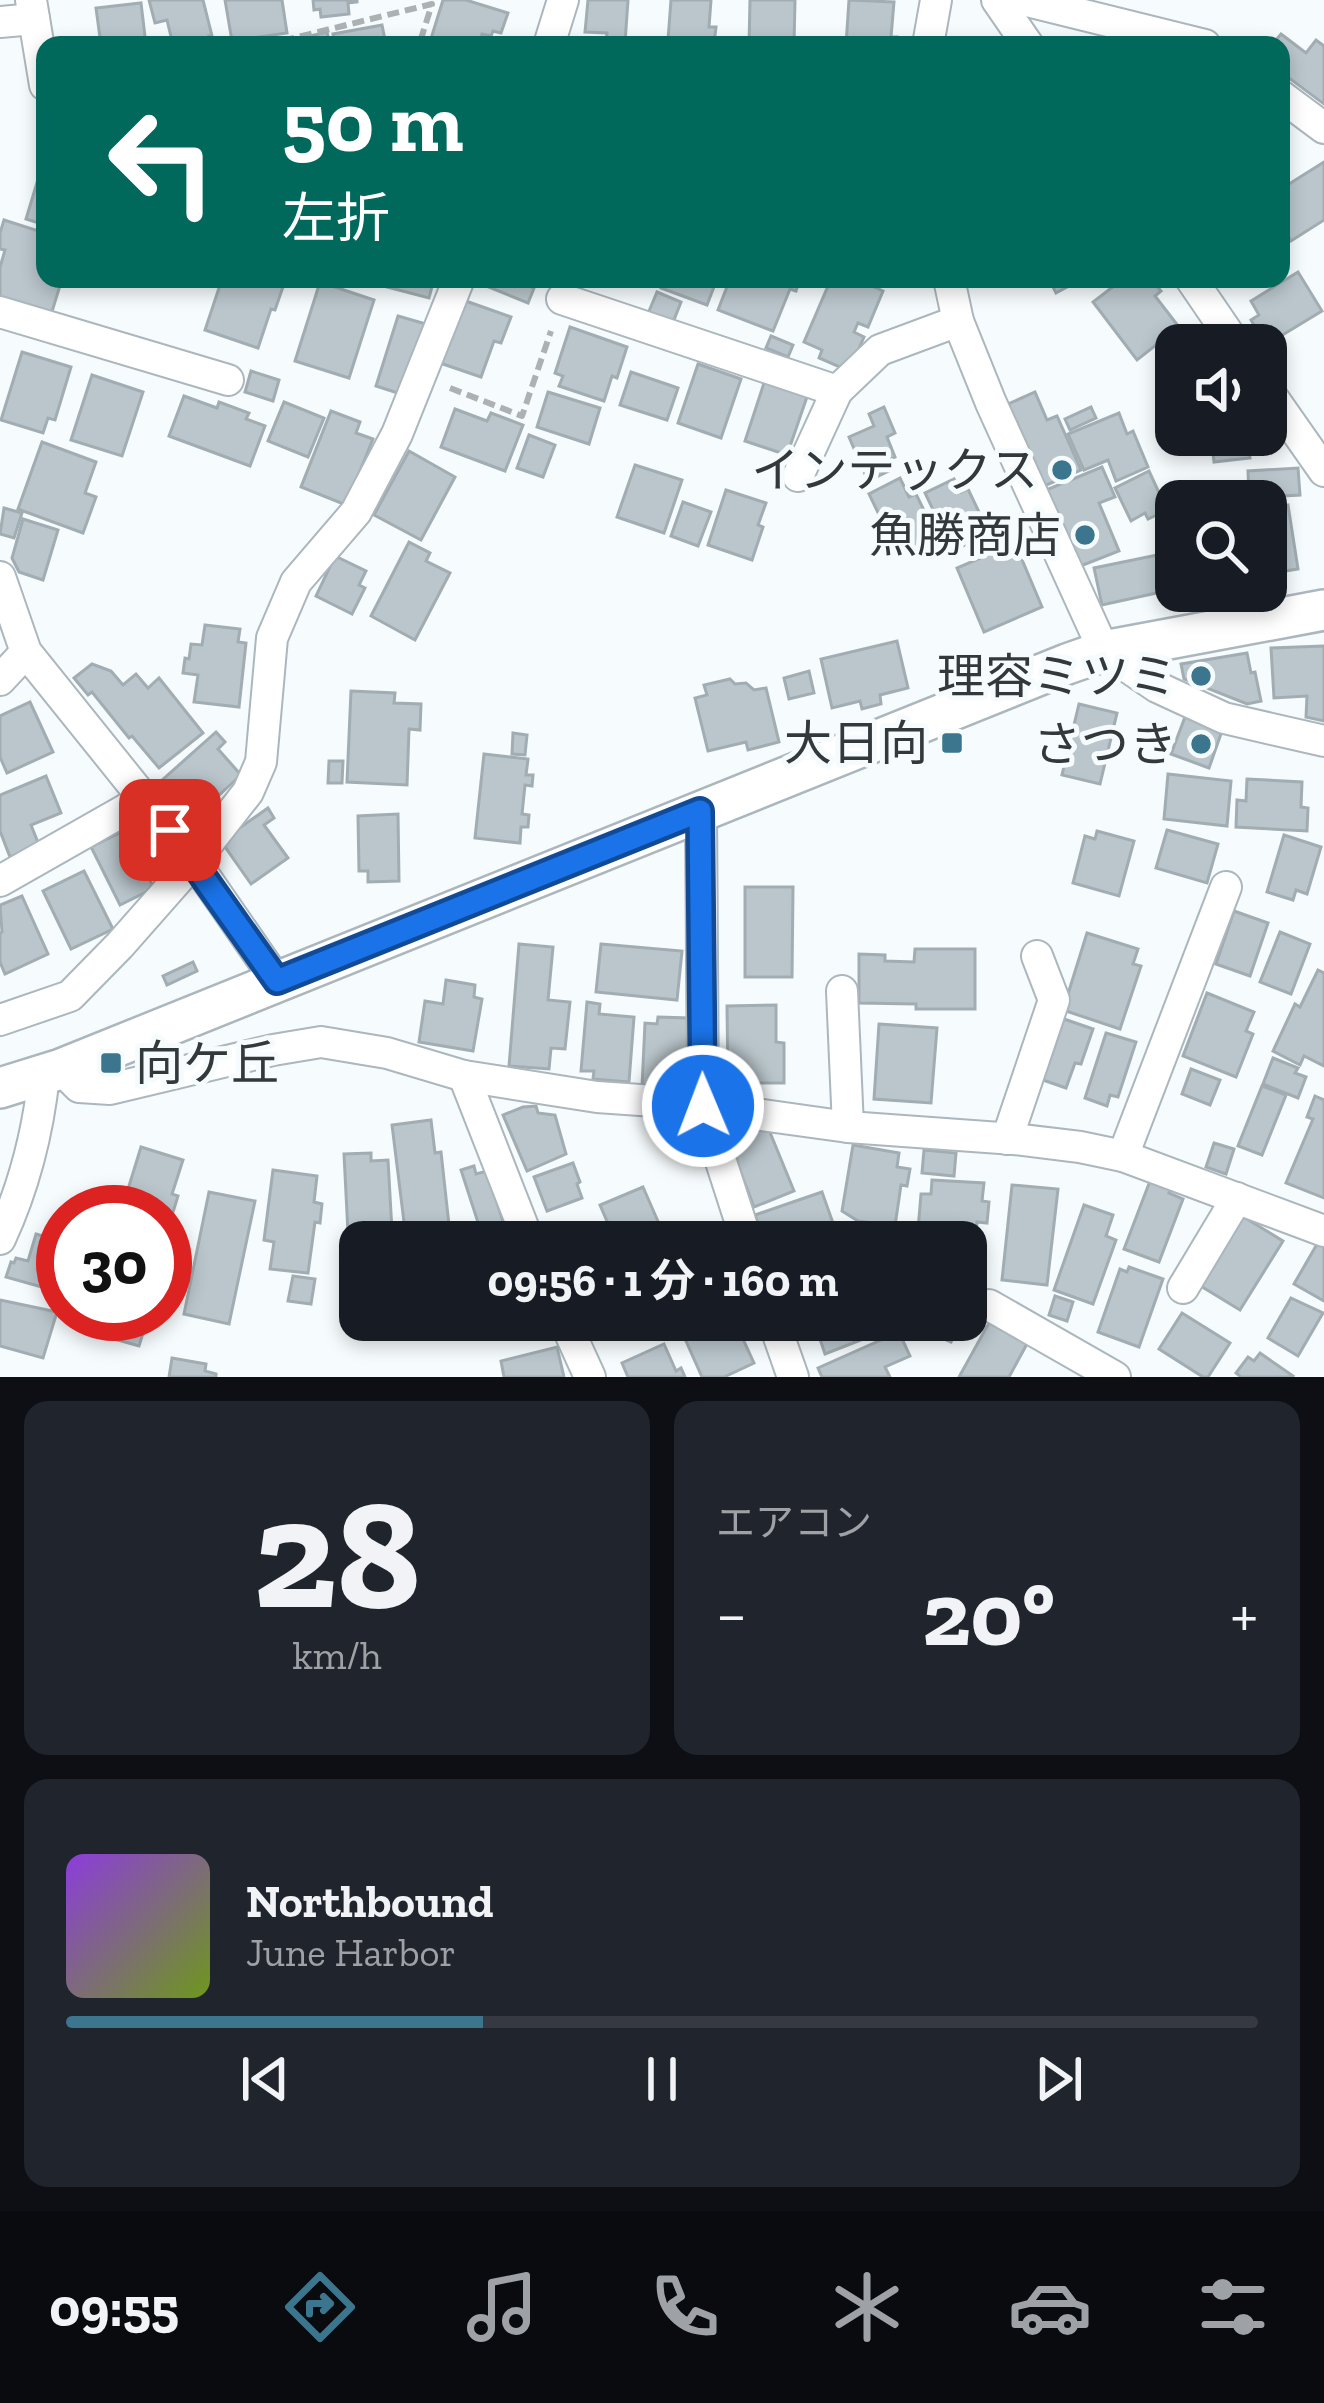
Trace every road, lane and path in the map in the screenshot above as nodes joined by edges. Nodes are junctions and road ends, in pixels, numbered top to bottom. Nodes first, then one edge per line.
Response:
1 (563, 0) edge
2 (936, 0) edge
3 (997, 0) edge
4 (1023, 0) edge
5 (433, 2) edge
6 (32, 9) edge
7 (0, 22) edge
8 (301, 36) edge
9 (422, 36) edge
10 (552, 36) edge
11 (930, 36) edge
12 (1022, 36) edge
13 (1169, 36) edge
14 (1290, 103) edge
15 (1324, 128) edge
16 (456, 288) edge
17 (951, 288) edge
18 (1196, 288) edge
19 (562, 299) joint
20 (0, 312) edge
21 (958, 321) junction
22 (1221, 324) edge
23 (421, 378) junction
24 (228, 380) dead end
25 (837, 391) junction
26 (1287, 418) edge
27 (1324, 471) edge
28 (798, 476) dead end
29 (0, 578) edge
30 (1324, 610) edge
31 (1104, 651) junction
32 (26, 652) junction
33 (0, 680) edge
34 (1324, 741) edge
35 (146, 798) junction
36 (700, 811) junction
37 (194, 861) junction
38 (0, 881) edge
39 (1226, 887) dead end
40 (1036, 956) dead end
41 (277, 981) junction
42 (842, 991) dead end
43 (0, 1020) edge
44 (53, 1072) junction
45 (464, 1076) junction
46 (0, 1088) edge
47 (703, 1106) junction
48 (848, 1127) junction
49 (1007, 1138) junction
50 (1124, 1156) junction
51 (1237, 1198) junction
52 (521, 1221) edge
53 (740, 1221) edge
54 (1324, 1231) edge
55 (0, 1239) edge
56 (1183, 1288) dead end
57 (989, 1305) dead end
58 (574, 1341) edge
59 (780, 1341) edge
60 (590, 1377) edge
61 (793, 1377) edge
62 (1115, 1377) edge

1 - 10 street
2 - 11 street
3 - 12 street
4 - 13 street
5 - 8 path
5 - 9 path
6 - 7 street
14 - 15 street
16 - 23 street
17 - 21 street
18 - 22 street
19 - 23 path
19 - 25 street
20 - 24 street
21 - 25 street
21 - 31 street
23 - 37 street
25 - 28 street
26 - 27 street
29 - 32 street
30 - 31 street
31 - 34 street
31 - 36 street
32 - 33 street
32 - 35 street
35 - 37 street
35 - 38 street
36 - 41 street
36 - 47 street
37 - 41 street
37 - 43 street
39 - 50 street
40 - 49 street
41 - 44 street
42 - 48 street
44 - 45 street
44 - 46 street
44 - 55 street
45 - 47 street
45 - 52 street
47 - 48 street
47 - 53 street
48 - 49 street
49 - 50 street
50 - 51 street
51 - 54 street
51 - 56 street
57 - 62 street
58 - 60 street
59 - 61 street

